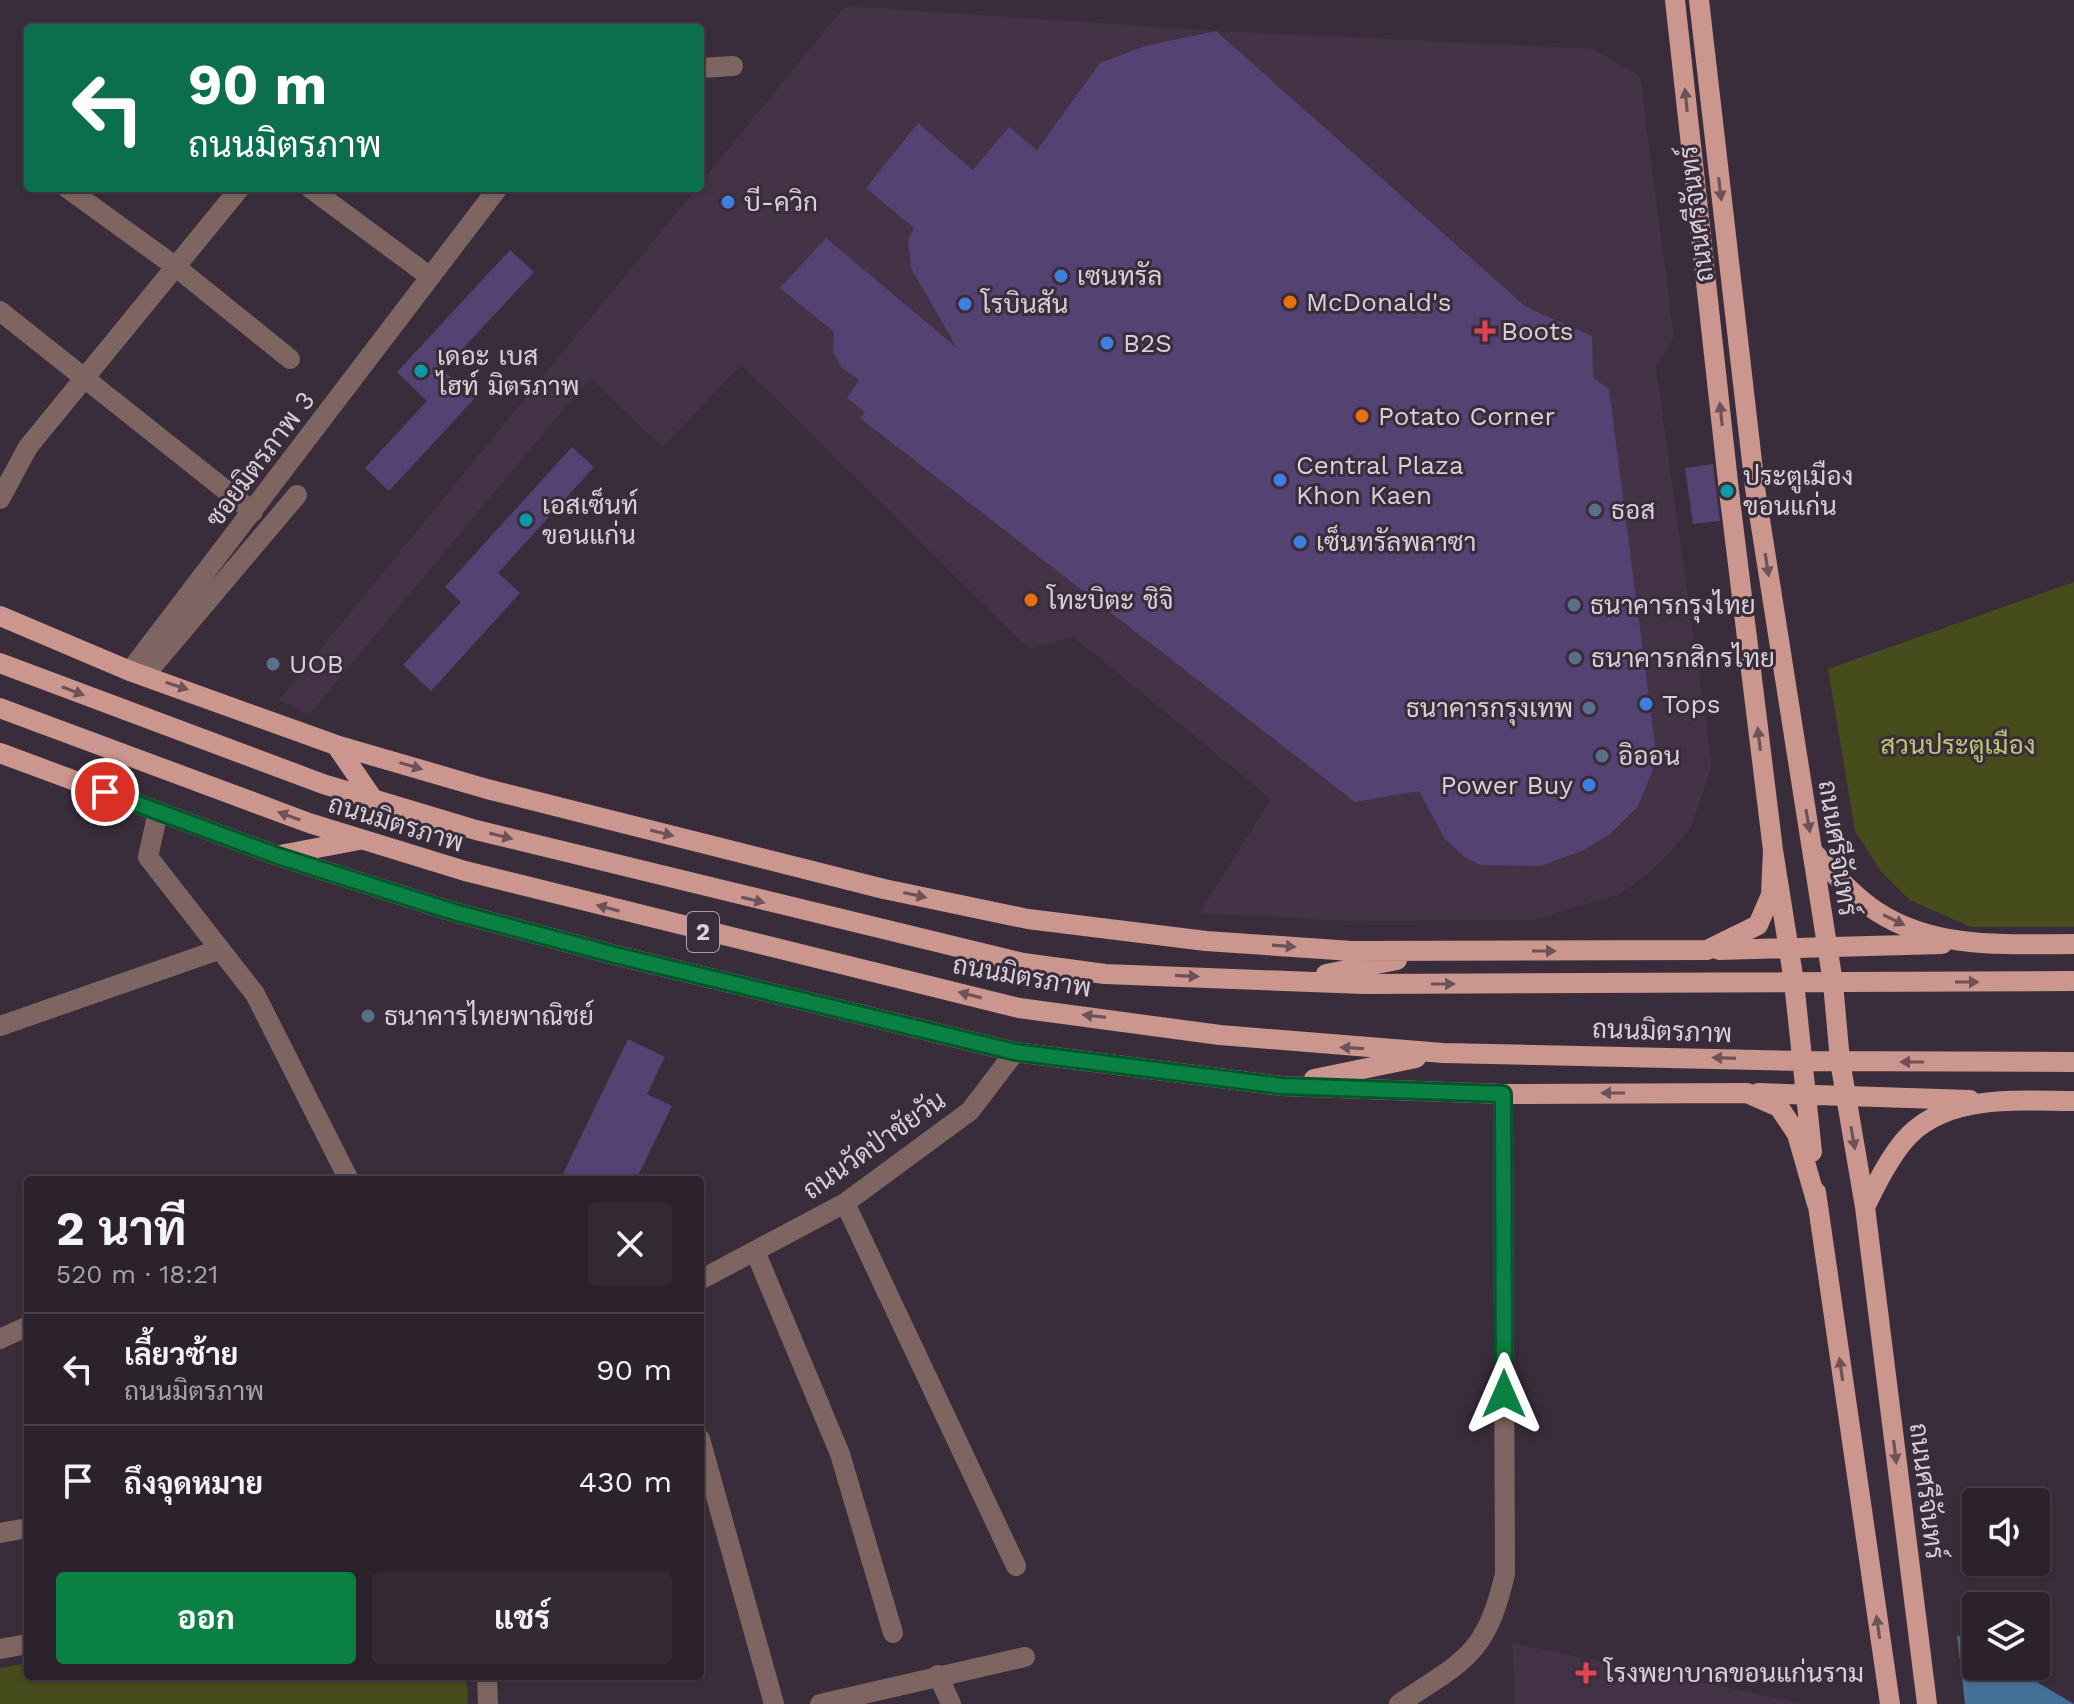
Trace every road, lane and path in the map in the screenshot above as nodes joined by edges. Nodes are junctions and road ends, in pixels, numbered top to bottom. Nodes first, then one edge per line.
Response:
1 (1675, 0) edge
2 (1699, 0) edge
3 (733, 66) dead end
4 (704, 68) edge
5 (73, 192) edge
6 (237, 192) edge
7 (315, 192) edge
8 (495, 192) edge
9 (176, 267) junction
10 (429, 276) junction
11 (0, 311) edge
12 (290, 359) dead end
13 (84, 380) junction
14 (297, 495) dead end
15 (0, 499) edge
16 (253, 512) junction
17 (0, 616) edge
18 (0, 663) edge
19 (138, 673) junction
20 (0, 708) edge
21 (336, 745) junction
22 (0, 753) edge
23 (373, 799) junction
24 (158, 812) junction
25 (363, 840) junction
26 (1773, 850) junction
27 (1813, 852) junction
28 (278, 856) junction
29 (1961, 943) junction
30 (2074, 944) edge
31 (1828, 947) junction
32 (1789, 948) junction
33 (218, 950) junction
34 (1707, 950) junction
35 (1445, 951) junction
36 (1291, 980) junction
37 (2074, 981) edge
38 (1794, 982) junction
39 (1833, 983) junction
40 (0, 1026) edge
41 (1015, 1052) junction
42 (1443, 1053) junction
43 (1802, 1061) junction
44 (1840, 1061) junction
45 (2074, 1062) edge
46 (1282, 1086) junction
47 (1747, 1093) junction
48 (1503, 1094) junction
49 (1805, 1095) junction
50 (1846, 1096) junction
51 (1990, 1101) junction
52 (2074, 1101) edge
53 (344, 1176) edge
54 (845, 1203) junction
55 (1817, 1204) junction
56 (1865, 1207) junction
57 (755, 1251) junction
58 (704, 1278) edge
59 (24, 1328) edge
60 (0, 1339) edge
61 (704, 1453) edge
62 (24, 1529) edge
63 (0, 1533) edge
64 (1016, 1566) dead end
65 (893, 1633) dead end
66 (24, 1645) edge
67 (0, 1649) edge
68 (1025, 1657) dead end
69 (938, 1675) junction
70 (487, 1680) edge
71 (488, 1704) edge
72 (774, 1704) edge
73 (820, 1704) edge
74 (951, 1704) edge
75 (1399, 1704) edge
76 (1890, 1704) edge
77 (1927, 1704) edge

26 -> 1 main road, ถนนศรีจันทร์
2 -> 27 main road, ถนนศรีจันทร์
3 - 4 street
5 - 9 street
6 - 9 street
7 - 10 street
8 - 10 street, ซอยมิตรภาพ 3
9 - 12 street
9 - 13 street
10 - 16 street, ซอยมิตรภาพ 3
11 - 13 street
13 - 15 street
13 - 16 street
14 - 19 street
16 - 19 street, ซอยมิตรภาพ 3
17 - 19 main road
18 -> 23 main road, ถนนมิตรภาพ / 2
19 -> 21 main road
25 -> 20 main road, ถนนมิตรภาพ / 2
21 - 23 main road
21 -> 35 main road
22 - 24 main road, 2
23 -> 36 main road, ถนนมิตรภาพ / 2
24 - 28 main road, 2
24 - 33 street
25 - 28 main road
42 -> 25 main road, ถนนมิตรภาพ / 2
26 - 32 main road, ถนนศรีจันทร์
26 - 34 main road
27 -> 29 main road
27 - 31 main road, ถนนศรีจันทร์
28 - 41 main road, 2
29 - 30 main road
29 - 31 main road
31 - 32 main road
31 - 39 main road, ถนนศรีจันทร์
32 - 34 main road
32 - 38 main road, ถนนศรีจันทร์
33 - 40 street
33 - 53 street
35 -> 34 main road
35 - 36 main road
36 -> 38 main road, ถนนมิตรภาพ
39 -> 37 main road, ถนนมิตรภาพ
38 - 39 main road, ถนนมิตรภาพ
38 - 43 main road, ถนนศรีจันทร์
39 - 44 main road, ถนนศรีจันทร์
41 - 46 main road
41 - 54 street, ถนนวัดป่าชัยวัน
43 -> 42 main road, ถนนมิตรภาพ
42 - 46 main road
43 - 44 main road, ถนนมิตรภาพ
43 - 49 main road, ถนนศรีจันทร์
45 -> 44 main road, ถนนมิตรภาพ
44 - 50 main road, ถนนศรีจันทร์
46 - 48 main road
47 -> 48 main road
47 - 49 main road
47 - 55 main road
48 - 75 street
49 - 50 main road
49 - 55 main road, ถนนศรีจันทร์
50 - 51 main road
50 -> 56 main road, ถนนศรีจันทร์
51 - 52 main road
51 - 56 main road
54 - 57 street, ถนนวัดป่าชัยวัน
54 - 64 street
76 -> 55 main road, ถนนศรีจันทร์
56 -> 77 main road, ถนนศรีจันทร์
57 - 58 street, ถนนวัดป่าชัยวัน
57 - 65 street
59 - 60 street
61 - 72 street
62 - 63 street
66 - 67 street
68 - 69 street
69 - 73 street
69 - 74 street
70 - 71 street

